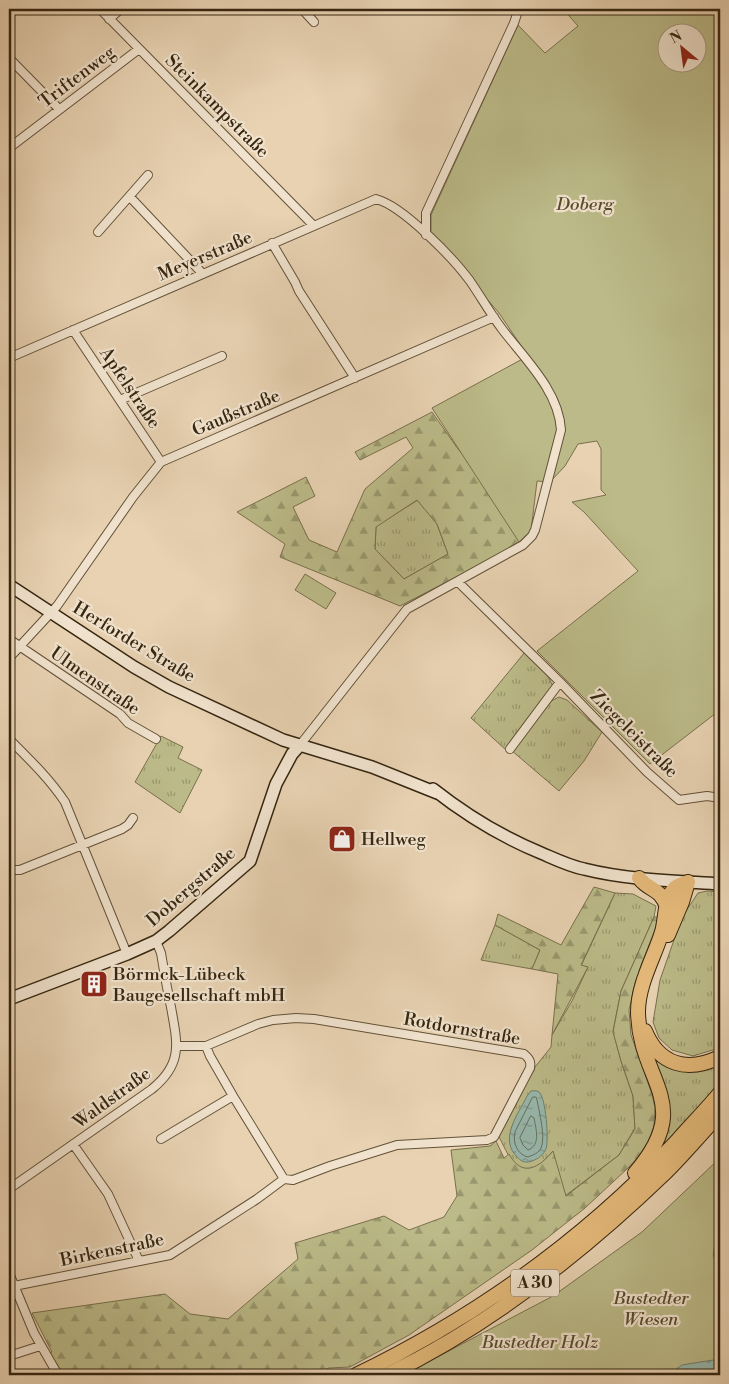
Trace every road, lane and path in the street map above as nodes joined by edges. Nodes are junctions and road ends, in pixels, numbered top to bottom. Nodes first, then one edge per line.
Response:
1 (100, 9) edge
2 (121, 9) edge
3 (303, 9) edge
4 (512, 9) edge
5 (109, 19) junction
6 (314, 22) dead end
7 (139, 49) junction
8 (9, 58) edge
9 (59, 109) junction
10 (9, 148) edge
11 (148, 175) dead end
12 (130, 197) junction
13 (426, 214) junction
14 (411, 219) junction
15 (313, 225) junction
16 (98, 232) dead end
17 (426, 235) junction
18 (272, 243) junction
19 (202, 273) junction
20 (494, 317) junction
21 (73, 330) junction
22 (222, 356) dead end
23 (9, 358) edge
24 (356, 378) junction
25 (120, 400) junction
26 (161, 462) junction
27 (458, 582) junction
28 (9, 585) edge
29 (51, 612) junction
30 (9, 639) edge
31 (19, 647) junction
32 (9, 658) edge
33 (560, 682) junction
34 (9, 739) edge
35 (156, 739) dead end
36 (300, 745) junction
37 (510, 748) dead end
38 (720, 798) edge
39 (133, 818) dead end
40 (83, 845) junction
41 (9, 868) edge
42 (639, 878) junction
43 (688, 882) junction
44 (720, 884) edge
45 (666, 907) junction
46 (156, 941) junction
47 (127, 954) junction
48 (9, 999) edge
49 (177, 1046) junction
50 (206, 1046) junction
51 (720, 1057) edge
52 (720, 1093) edge
53 (233, 1096) junction
54 (720, 1113) edge
55 (161, 1139) dead end
56 (73, 1144) junction
57 (284, 1179) junction
58 (9, 1189) edge
59 (590, 1223) junction
60 (139, 1261) junction
61 (9, 1273) edge
62 (14, 1286) junction
63 (40, 1346) junction
64 (9, 1356) edge
65 (58, 1375) edge
66 (356, 1375) edge
67 (387, 1375) edge

1 - 5 street, Steinkampstraße
2 - 5 street, Triftenweg
3 - 6 street
4 - 13 street
5 - 7 street, Steinkampstraße
7 - 9 street, Triftenweg
7 - 15 street, Steinkampstraße
8 - 9 street
9 - 10 street, Triftenweg
11 - 12 street
12 - 16 street
12 - 19 street
13 - 14 street
13 - 17 street
14 - 15 street, Meyerstraße
14 - 17 street, Meyerstraße
15 - 18 street, Meyerstraße
17 - 20 street, Meyerstraße
18 - 19 street, Meyerstraße
18 - 24 street
19 - 21 street, Meyerstraße
20 - 24 street, Gaußstraße
20 - 27 street, Meyerstraße
21 - 23 street, Meyerstraße
21 - 25 street, Apfelstraße
22 - 25 street
24 - 26 street, Gaußstraße
25 - 26 street, Apfelstraße
26 - 29 street, Gaußstraße
27 - 33 street, Ziegeleistraße
27 - 36 street, Meyerstraße
28 - 29 main road, Herforder Straße
29 - 31 street, Gaußstraße
29 - 36 main road, Herforder Straße
30 - 31 street, Ulmenstraße
31 - 32 street, Gaußstraße
31 - 35 street, Ulmenstraße
33 - 37 street
33 - 38 street, Ziegeleistraße
34 - 40 street
36 - 42 main road, Herforder Straße
36 - 46 main road, Dobergstraße
39 - 40 street
40 - 41 street
40 - 47 street
42 - 43 main road, Herforder Straße
42 - 45 highway
43 - 44 main road, Herforder Straße
43 - 45 highway
43 - 51 highway
45 - 59 highway
46 - 47 main road, Dobergstraße
46 - 49 street, Waldstraße
47 - 48 main road, Dobergstraße
49 - 50 street, Rotdornstraße
49 - 56 street, Waldstraße
50 - 53 street
50 - 57 street, Rotdornstraße
52 - 59 highway, A 30
53 - 55 street
53 - 57 street
54 - 67 highway, A 30
56 - 58 street, Waldstraße
56 - 60 street
57 - 60 street, Birkenstraße
59 - 66 highway, A 30
60 - 62 street, Birkenstraße
61 - 62 street
62 - 63 street
63 - 64 street
63 - 65 street

